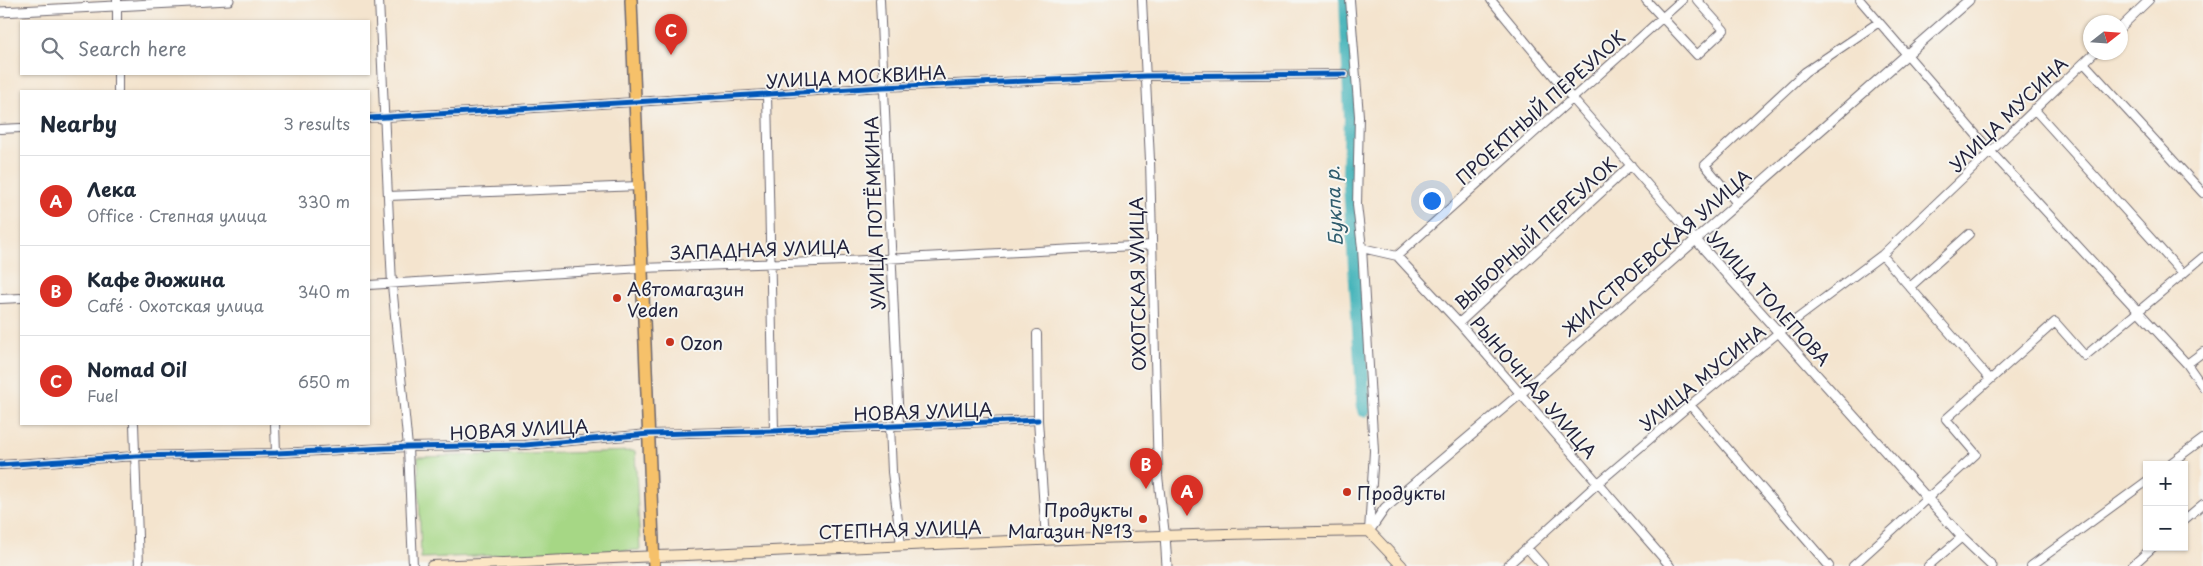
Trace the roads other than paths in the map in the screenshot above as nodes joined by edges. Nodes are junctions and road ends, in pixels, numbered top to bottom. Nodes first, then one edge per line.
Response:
1 (229, 0) edge
2 (379, 0) edge
3 (631, 0) edge
4 (880, 0) edge
5 (1142, 0) edge
6 (1350, 0) edge
7 (1491, 0) edge
8 (1646, 0) edge
9 (1682, 0) edge
10 (1697, 0) edge
11 (1860, 0) edge
12 (1969, 0) edge
13 (2149, 0) edge
14 (117, 3) edge
15 (0, 12) edge
16 (1662, 17) junction
17 (117, 20) edge
18 (2128, 20) edge
19 (1879, 22) junction
20 (1906, 56) junction
21 (2087, 60) edge
22 (2084, 63) junction
23 (1345, 74) dead end
24 (118, 75) edge
25 (1146, 76) junction
26 (883, 87) junction
27 (118, 90) edge
28 (767, 94) junction
29 (1572, 98) junction
30 (636, 103) junction
31 (2034, 109) junction
32 (384, 117) junction
33 (370, 118) edge
34 (20, 128) edge
35 (0, 129) edge
36 (1991, 152) junction
37 (1631, 165) junction
38 (639, 186) junction
39 (2203, 193) edge
40 (388, 196) junction
41 (1736, 202) junction
42 (1969, 234) dead end
43 (1694, 239) junction
44 (1152, 245) junction
45 (1362, 248) junction
46 (1882, 255) junction
47 (1397, 256) junction
48 (2203, 257) edge
49 (890, 259) junction
50 (770, 264) junction
51 (642, 268) junction
52 (2183, 274) junction
53 (392, 285) junction
54 (370, 286) edge
55 (1910, 286) junction
56 (20, 298) edge
57 (0, 299) edge
58 (2139, 313) junction
59 (1459, 323) junction
60 (1778, 333) junction
61 (1037, 334) dead end
62 (2203, 352) edge
63 (2187, 364) junction
64 (1990, 378) junction
65 (2203, 386) edge
66 (1520, 394) junction
67 (1690, 405) junction
68 (1038, 420) junction
69 (134, 425) edge
70 (275, 425) edge
71 (895, 425) junction
72 (774, 431) junction
73 (649, 434) junction
74 (2203, 439) edge
75 (408, 447) junction
76 (276, 453) junction
77 (136, 456) junction
78 (2173, 461) edge
79 (0, 465) edge
80 (2143, 483) edge
81 (1598, 484) junction
82 (1929, 498) junction
83 (2203, 504) edge
84 (2188, 517) edge
85 (1369, 531) junction
86 (1165, 535) junction
87 (1962, 537) junction
88 (1046, 540) junction
89 (901, 545) junction
90 (1528, 549) junction
91 (2149, 551) edge
92 (654, 561) edge
93 (139, 566) edge
94 (414, 566) edge
95 (432, 566) edge
96 (1167, 566) edge
97 (1402, 566) edge
98 (1507, 566) edge
99 (1542, 566) edge
100 (1670, 566) edge
101 (1829, 566) edge
102 (1853, 566) edge
103 (1928, 566) edge
104 (1992, 566) edge
105 (2031, 566) edge
106 (2132, 566) edge

1 - 14 street
2 - 32 street
3 - 30 main road
4 - 26 street, УЛИЦА ПОТЁМКИНА
5 - 25 street, ОХОТСКАЯ УЛИЦА
6 - 45 street
7 - 29 street, УЛИЦА ТОЛЕПОВА
8 - 16 street
9 - 16 street, ПРОЕКТНЫЙ ПЕРЕУЛОК
10 - 16 street
11 - 19 street
12 - 20 street, ЖИЛСТРОЕВСКАЯ УЛИЦА
13 - 18 street
14 - 15 street
14 - 17 street
16 - 29 street, ПРОЕКТНЫЙ ПЕРЕУЛОК
19 - 20 street
19 - 41 street
20 - 36 street
20 - 41 street, ЖИЛСТРОЕВСКАЯ УЛИЦА
21 - 22 street, УЛИЦА МУСИНА
22 - 31 street, УЛИЦА МУСИНА
22 - 39 street
23 - 25 street, УЛИЦА МОСКВИНА
24 - 27 street
25 - 26 street, УЛИЦА МОСКВИНА
25 - 44 street, ОХОТСКАЯ УЛИЦА
26 - 28 street, УЛИЦА МОСКВИНА
26 - 49 street, УЛИЦА ПОТЁМКИНА
28 - 30 street, УЛИЦА МОСКВИНА
28 - 50 street
29 - 37 street, УЛИЦА ТОЛЕПОВА
29 - 47 street, ПРОЕКТНЫЙ ПЕРЕУЛОК
30 - 32 street, УЛИЦА МОСКВИНА
30 - 38 main road
31 - 36 street, УЛИЦА МУСИНА
31 - 52 street
32 - 33 street, УЛИЦА МОСКВИНА
32 - 40 street
34 - 35 street
36 - 46 street, УЛИЦА МУСИНА
36 - 58 street
37 - 43 street, УЛИЦА ТОЛЕПОВА
37 - 59 street, ВЫБОРНЫЙ ПЕРЕУЛОК
38 - 40 street
38 - 51 main road
40 - 53 street
41 - 43 street, ЖИЛСТРОЕВСКАЯ УЛИЦА
42 - 55 street
43 - 60 street, УЛИЦА ТОЛЕПОВА
43 - 66 street, ЖИЛСТРОЕВСКАЯ УЛИЦА
44 - 49 street, ЗАПАДНАЯ УЛИЦА
44 - 86 street, ОХОТСКАЯ УЛИЦА
45 - 47 street
45 - 85 street
46 - 55 street
46 - 60 street, УЛИЦА МУСИНА
47 - 59 street, РЫНОЧНАЯ УЛИЦА
48 - 52 street
49 - 50 street, ЗАПАДНАЯ УЛИЦА
49 - 71 street, УЛИЦА ПОТЁМКИНА
50 - 51 street, ЗАПАДНАЯ УЛИЦА
50 - 72 street
51 - 53 street, ЗАПАДНАЯ УЛИЦА
51 - 73 main road
52 - 58 street
53 - 54 street, ЗАПАДНАЯ УЛИЦА
53 - 75 street
55 - 64 street
56 - 57 street
58 - 63 street
58 - 64 street
59 - 66 street, РЫНОЧНАЯ УЛИЦА
60 - 67 street, УЛИЦА МУСИНА
60 - 82 street, УЛИЦА ТОЛЕПОВА
61 - 68 street
62 - 63 street
63 - 65 street
64 - 82 street
66 - 81 street, РЫНОЧНАЯ УЛИЦА
66 - 85 street, ЖИЛСТРОЕВСКАЯ УЛИЦА
67 - 81 street, УЛИЦА МУСИНА
67 - 101 street
68 - 71 street, НОВАЯ УЛИЦА
68 - 88 street
69 - 77 street
70 - 76 street
71 - 72 street, НОВАЯ УЛИЦА
71 - 89 street, УЛИЦА ПОТЁМКИНА
72 - 73 street, НОВАЯ УЛИЦА
73 - 75 street, НОВАЯ УЛИЦА
73 - 92 main road
74 - 78 street
75 - 76 street, НОВАЯ УЛИЦА
75 - 94 street
76 - 77 street, НОВАЯ УЛИЦА
77 - 79 street, НОВАЯ УЛИЦА
77 - 93 street
80 - 105 street
81 - 90 street, УЛИЦА МУСИНА
81 - 100 street, РЫНОЧНАЯ УЛИЦА
82 - 87 street, УЛИЦА ТОЛЕПОВА
82 - 102 street
83 - 84 street
85 - 86 main road, СТЕПНАЯ УЛИЦА
85 - 97 main road
86 - 88 main road, СТЕПНАЯ УЛИЦА
86 - 96 street, ОХОТСКАЯ УЛИЦА
87 - 103 street
87 - 104 street, УЛИЦА ТОЛЕПОВА
88 - 89 main road, СТЕПНАЯ УЛИЦА
89 - 92 main road, СТЕПНАЯ УЛИЦА
90 - 98 street, УЛИЦА МУСИНА
90 - 99 street
91 - 106 street
92 - 95 main road, СТЕПНАЯ УЛИЦА

